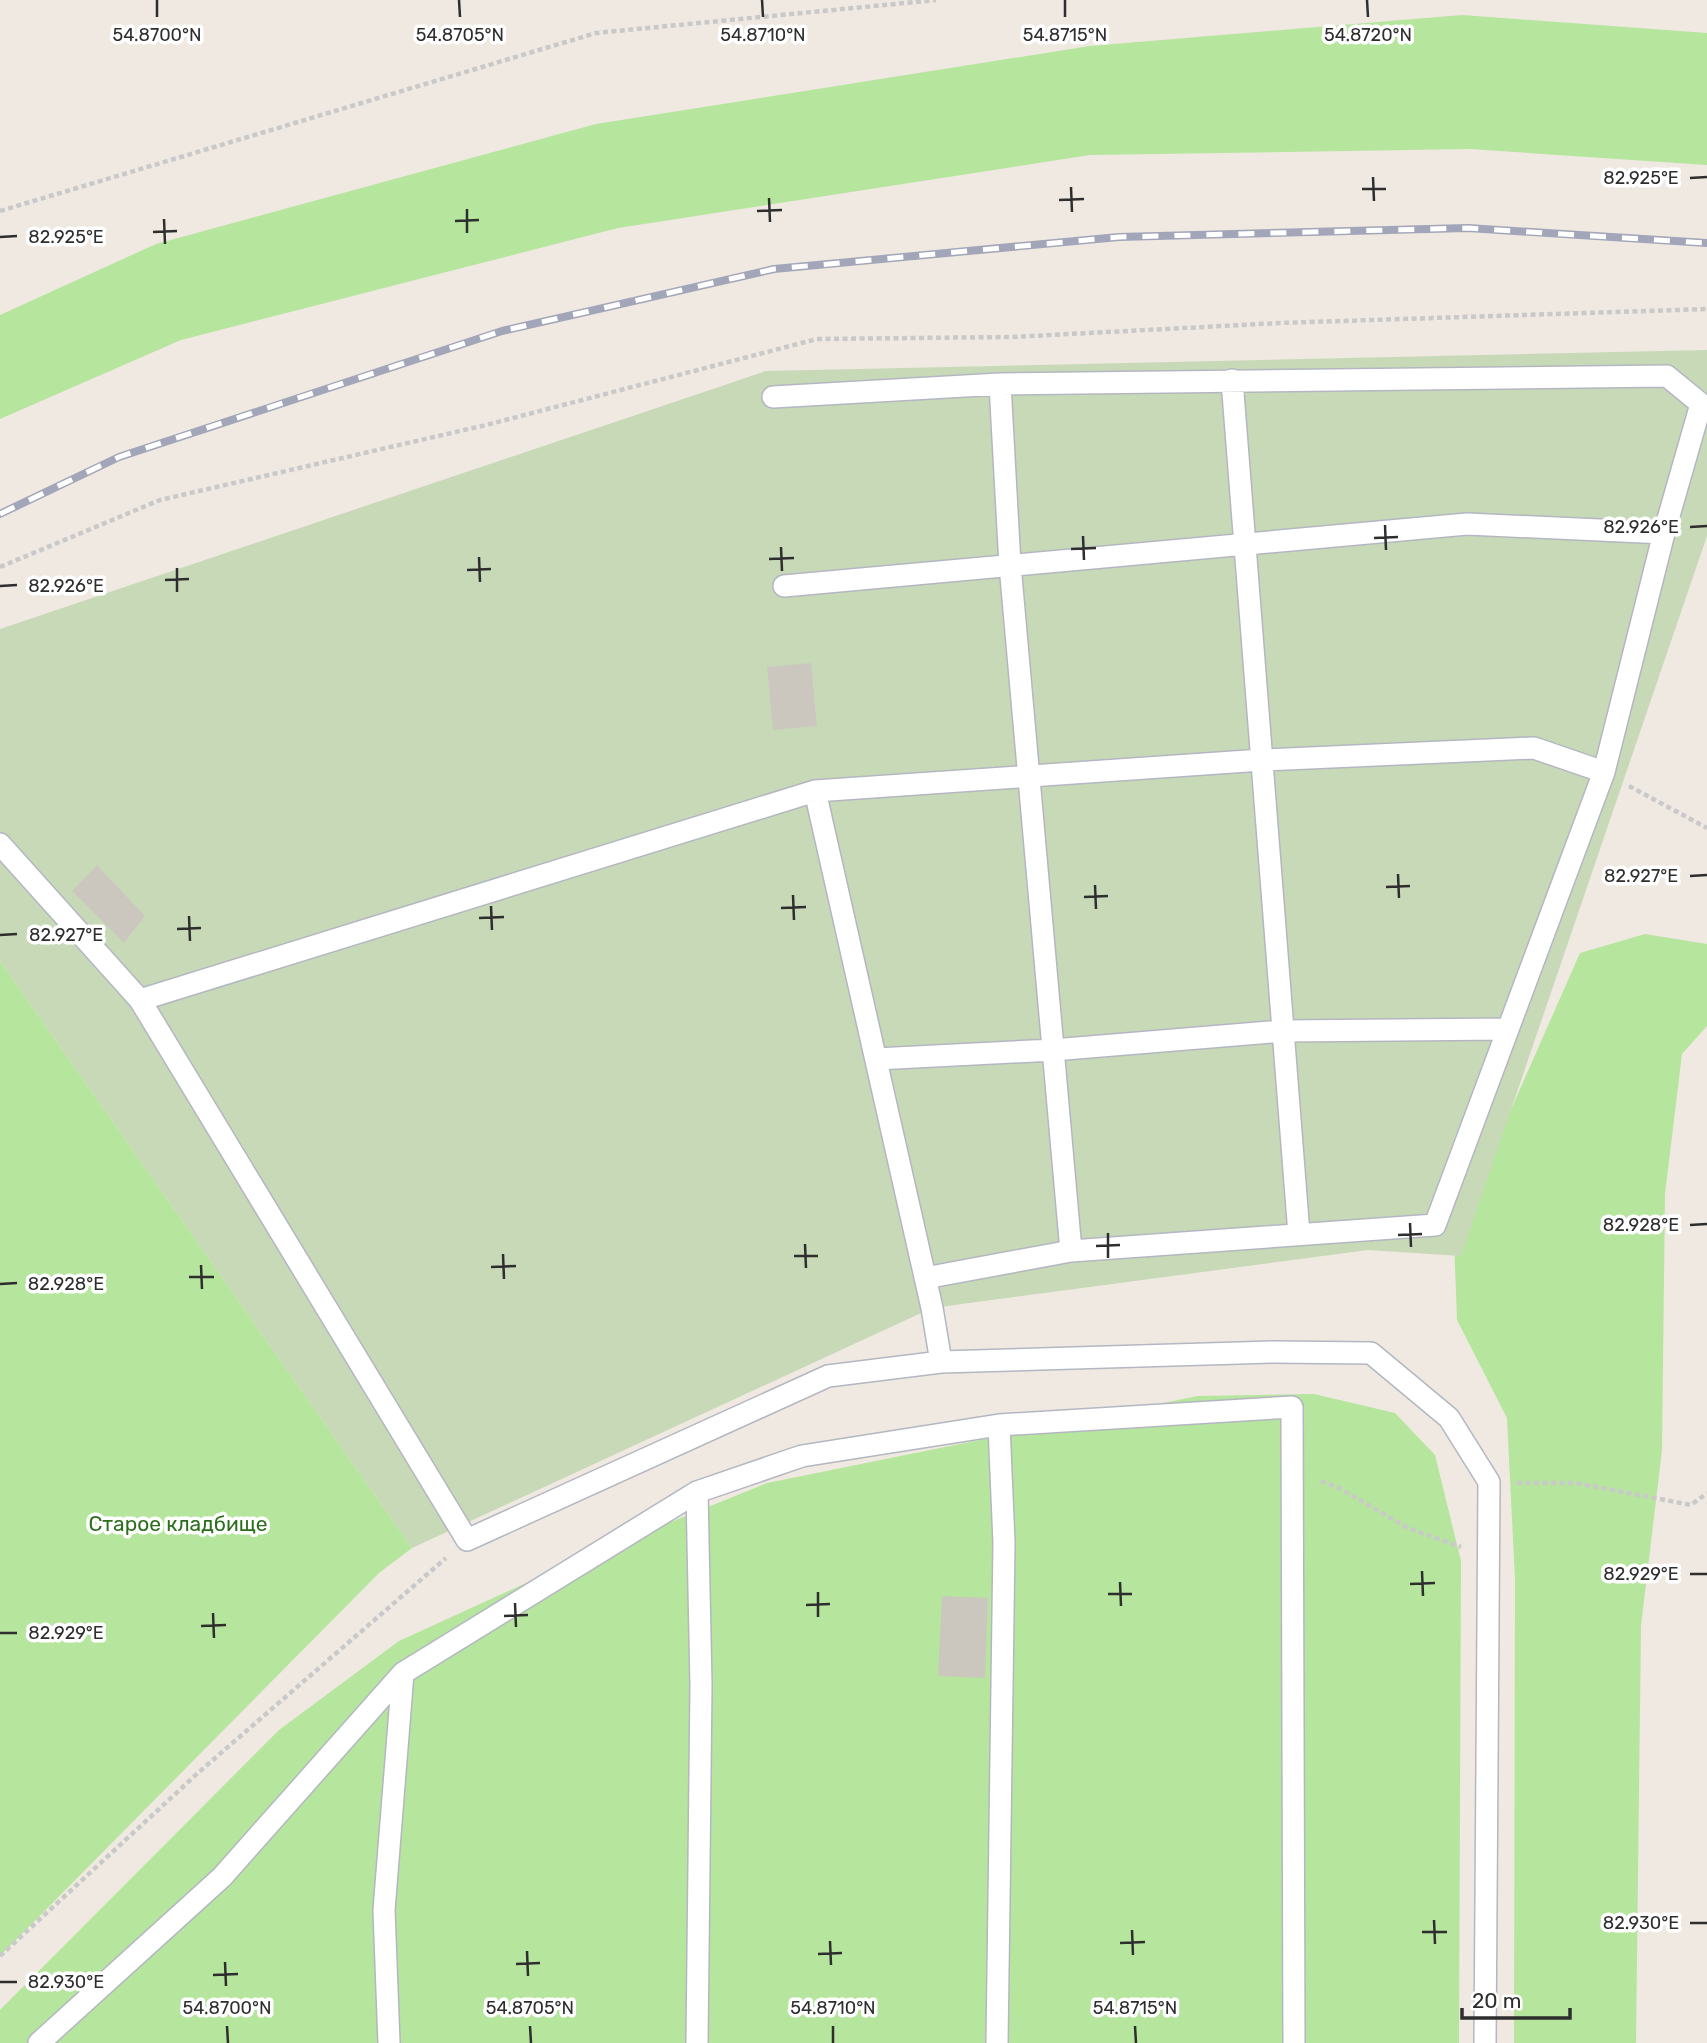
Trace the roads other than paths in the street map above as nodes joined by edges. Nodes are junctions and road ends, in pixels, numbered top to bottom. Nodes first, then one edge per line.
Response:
1 (1232, 380) junction
2 (1000, 384) junction
3 (773, 397) dead end
4 (1664, 533) junction
5 (1246, 545) junction
6 (1010, 565) junction
7 (784, 586) dead end
8 (1262, 760) junction
9 (1604, 772) junction
10 (1029, 776) junction
11 (815, 791) junction
12 (0, 844) edge
13 (140, 1000) junction
14 (1508, 1029) junction
15 (1283, 1031) junction
16 (1053, 1050) junction
17 (876, 1059) junction
18 (1299, 1234) junction
19 (1071, 1251) junction
20 (925, 1278) junction
21 (942, 1362) junction
22 (999, 1425) junction
23 (697, 1492) junction
24 (403, 1673) junction
25 (59, 2035) edge
26 (39, 2043) edge
27 (389, 2043) edge
28 (697, 2043) edge
29 (998, 2043) edge
30 (1294, 2043) edge
31 (1485, 2043) edge

1 - 2 lane
1 - 4 lane
1 - 5 lane
2 - 3 lane
2 - 6 lane
4 - 5 lane
4 - 9 lane
5 - 6 lane
5 - 8 lane
6 - 7 lane
6 - 10 lane
8 - 9 lane
8 - 10 lane
8 - 15 lane
9 - 14 lane
10 - 11 lane
10 - 16 lane
11 - 13 lane
11 - 17 lane
12 - 13 lane
13 - 21 lane
14 - 15 lane
14 - 18 lane
15 - 16 lane
15 - 18 lane
16 - 17 lane
16 - 19 lane
17 - 20 lane
18 - 19 lane
19 - 20 lane
20 - 21 lane
21 - 31 lane
22 - 23 lane
22 - 29 lane
22 - 30 lane
23 - 24 lane
23 - 28 lane
24 - 25 lane
24 - 27 lane
25 - 26 lane

